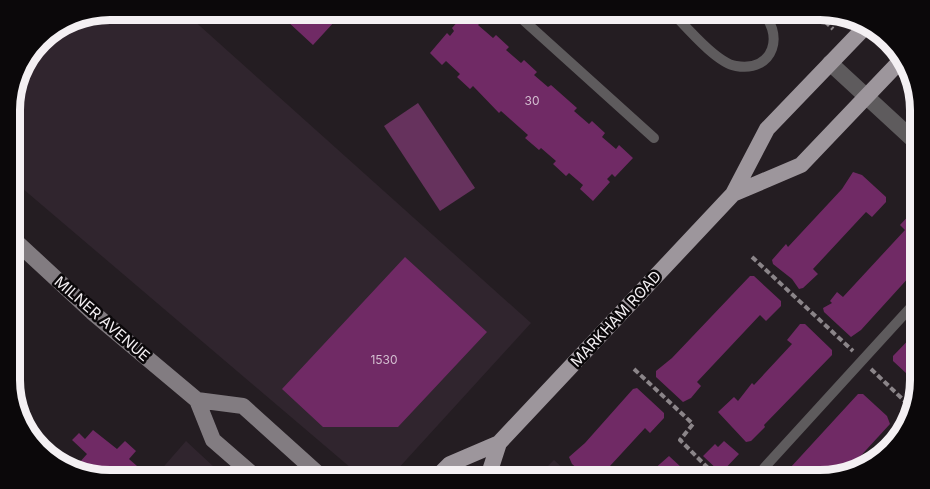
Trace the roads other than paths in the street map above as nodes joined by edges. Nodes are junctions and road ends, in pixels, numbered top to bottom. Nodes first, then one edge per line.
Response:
1 (523, 20) edge
2 (680, 20) edge
3 (771, 20) edge
4 (862, 30) edge
5 (830, 63) junction
6 (897, 64) edge
7 (865, 96) junction
8 (910, 137) edge
9 (654, 138) dead end
10 (733, 194) junction
11 (20, 245) edge
12 (910, 308) edge
13 (197, 400) junction
14 (499, 443) junction
15 (490, 469) edge
16 (764, 469) edge
17 (247, 470) edge
18 (314, 470) edge
19 (444, 470) edge

1 - 9 lane
2 - 3 lane
4 - 5 main road, MARKHAM ROAD
5 - 7 street
5 - 10 main road, MARKHAM ROAD
6 - 7 main road, MARKHAM ROAD
7 - 8 street
7 - 10 main road, MARKHAM ROAD
10 - 14 main road, MARKHAM ROAD
11 - 13 main road, MILNER AVENUE
12 - 16 lane
13 - 17 main road, MILNER AVENUE
13 - 18 main road
14 - 15 main road, MARKHAM ROAD
14 - 19 main road, MARKHAM ROAD

